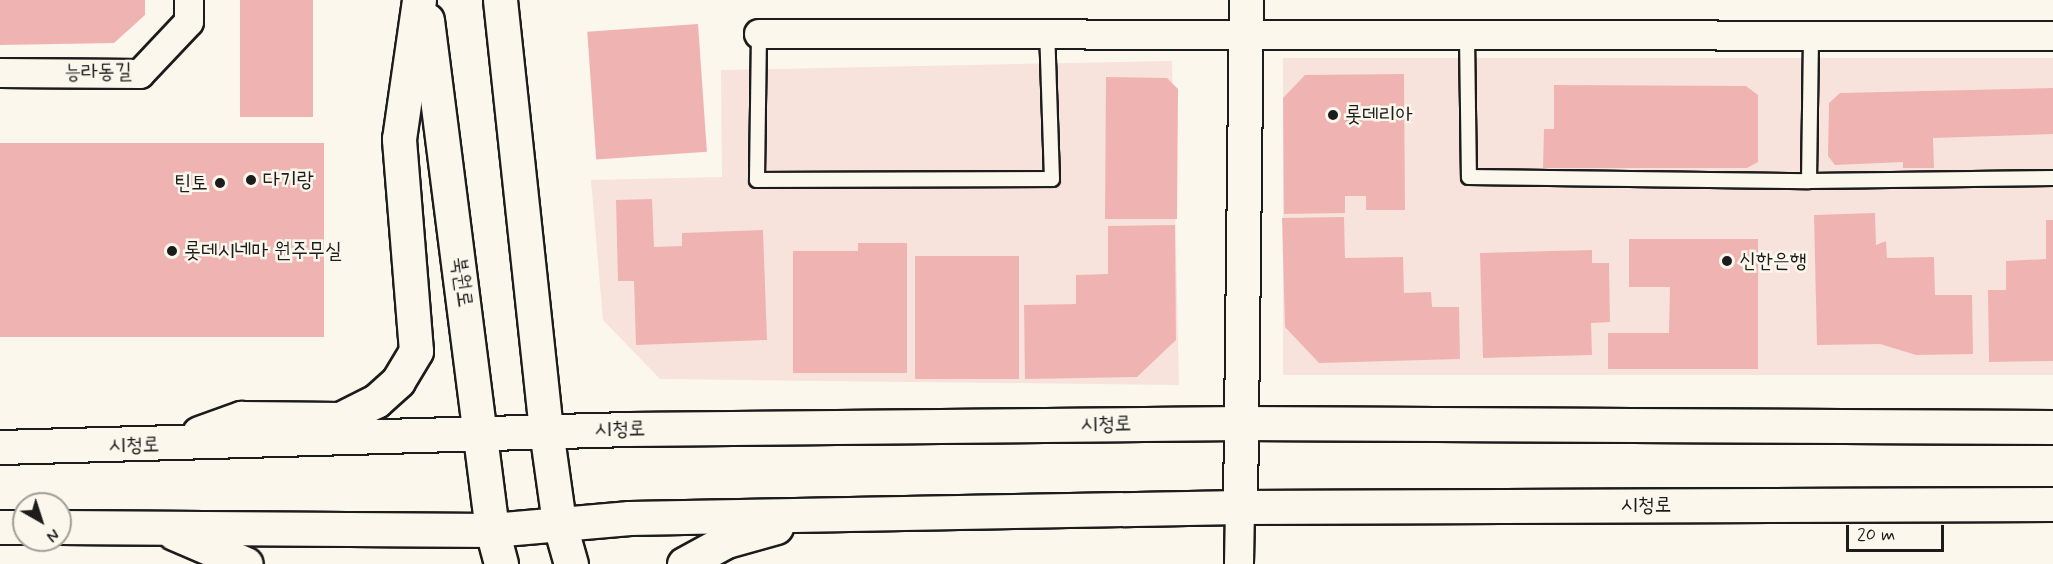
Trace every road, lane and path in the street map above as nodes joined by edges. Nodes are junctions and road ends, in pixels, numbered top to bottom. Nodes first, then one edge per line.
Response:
1 (189, 0) edge
2 (419, 0) edge
3 (424, 0) edge
4 (500, 0) edge
5 (1246, 0) edge
6 (1047, 32) junction
7 (1245, 32) junction
8 (759, 34) joint
9 (2053, 36) edge
10 (1467, 37) junction
11 (1811, 37) junction
12 (0, 73) edge
13 (2053, 178) edge
14 (1809, 181) junction
15 (1240, 423) junction
16 (2053, 427) edge
17 (546, 430) junction
18 (481, 435) junction
19 (164, 445) junction
20 (0, 447) edge
21 (2053, 504) edge
22 (1240, 507) junction
23 (820, 514) junction
24 (560, 522) junction
25 (72, 527) edge
26 (161, 528) junction
27 (492, 530) junction
28 (246, 564) edge
29 (501, 564) edge
30 (571, 564) edge
31 (684, 564) edge
32 (1239, 564) edge

1 - 12 street, 능라동길
2 - 19 street
3 - 18 street, 북원로
4 - 17 street
5 - 7 street
6 - 7 street
6 - 8 street
6 - 8 lane
7 - 10 street
7 - 15 street
9 - 11 street
10 - 11 street
10 - 14 lane
11 - 14 lane
13 - 14 lane
15 - 16 street, 시청로
15 - 17 street, 시청로
15 - 22 street
17 - 18 street, 시청로
17 - 24 street
18 - 19 street, 시청로
18 - 27 street, 북원로
19 - 20 street, 시청로
21 - 22 street, 시청로
22 - 23 street, 시청로
22 - 32 street
23 - 24 street, 시청로
23 - 31 street
24 - 27 street, 시청로
24 - 30 street
25 - 26 street, 시청로
26 - 27 street, 시청로
26 - 28 street
27 - 29 street, 북원로

